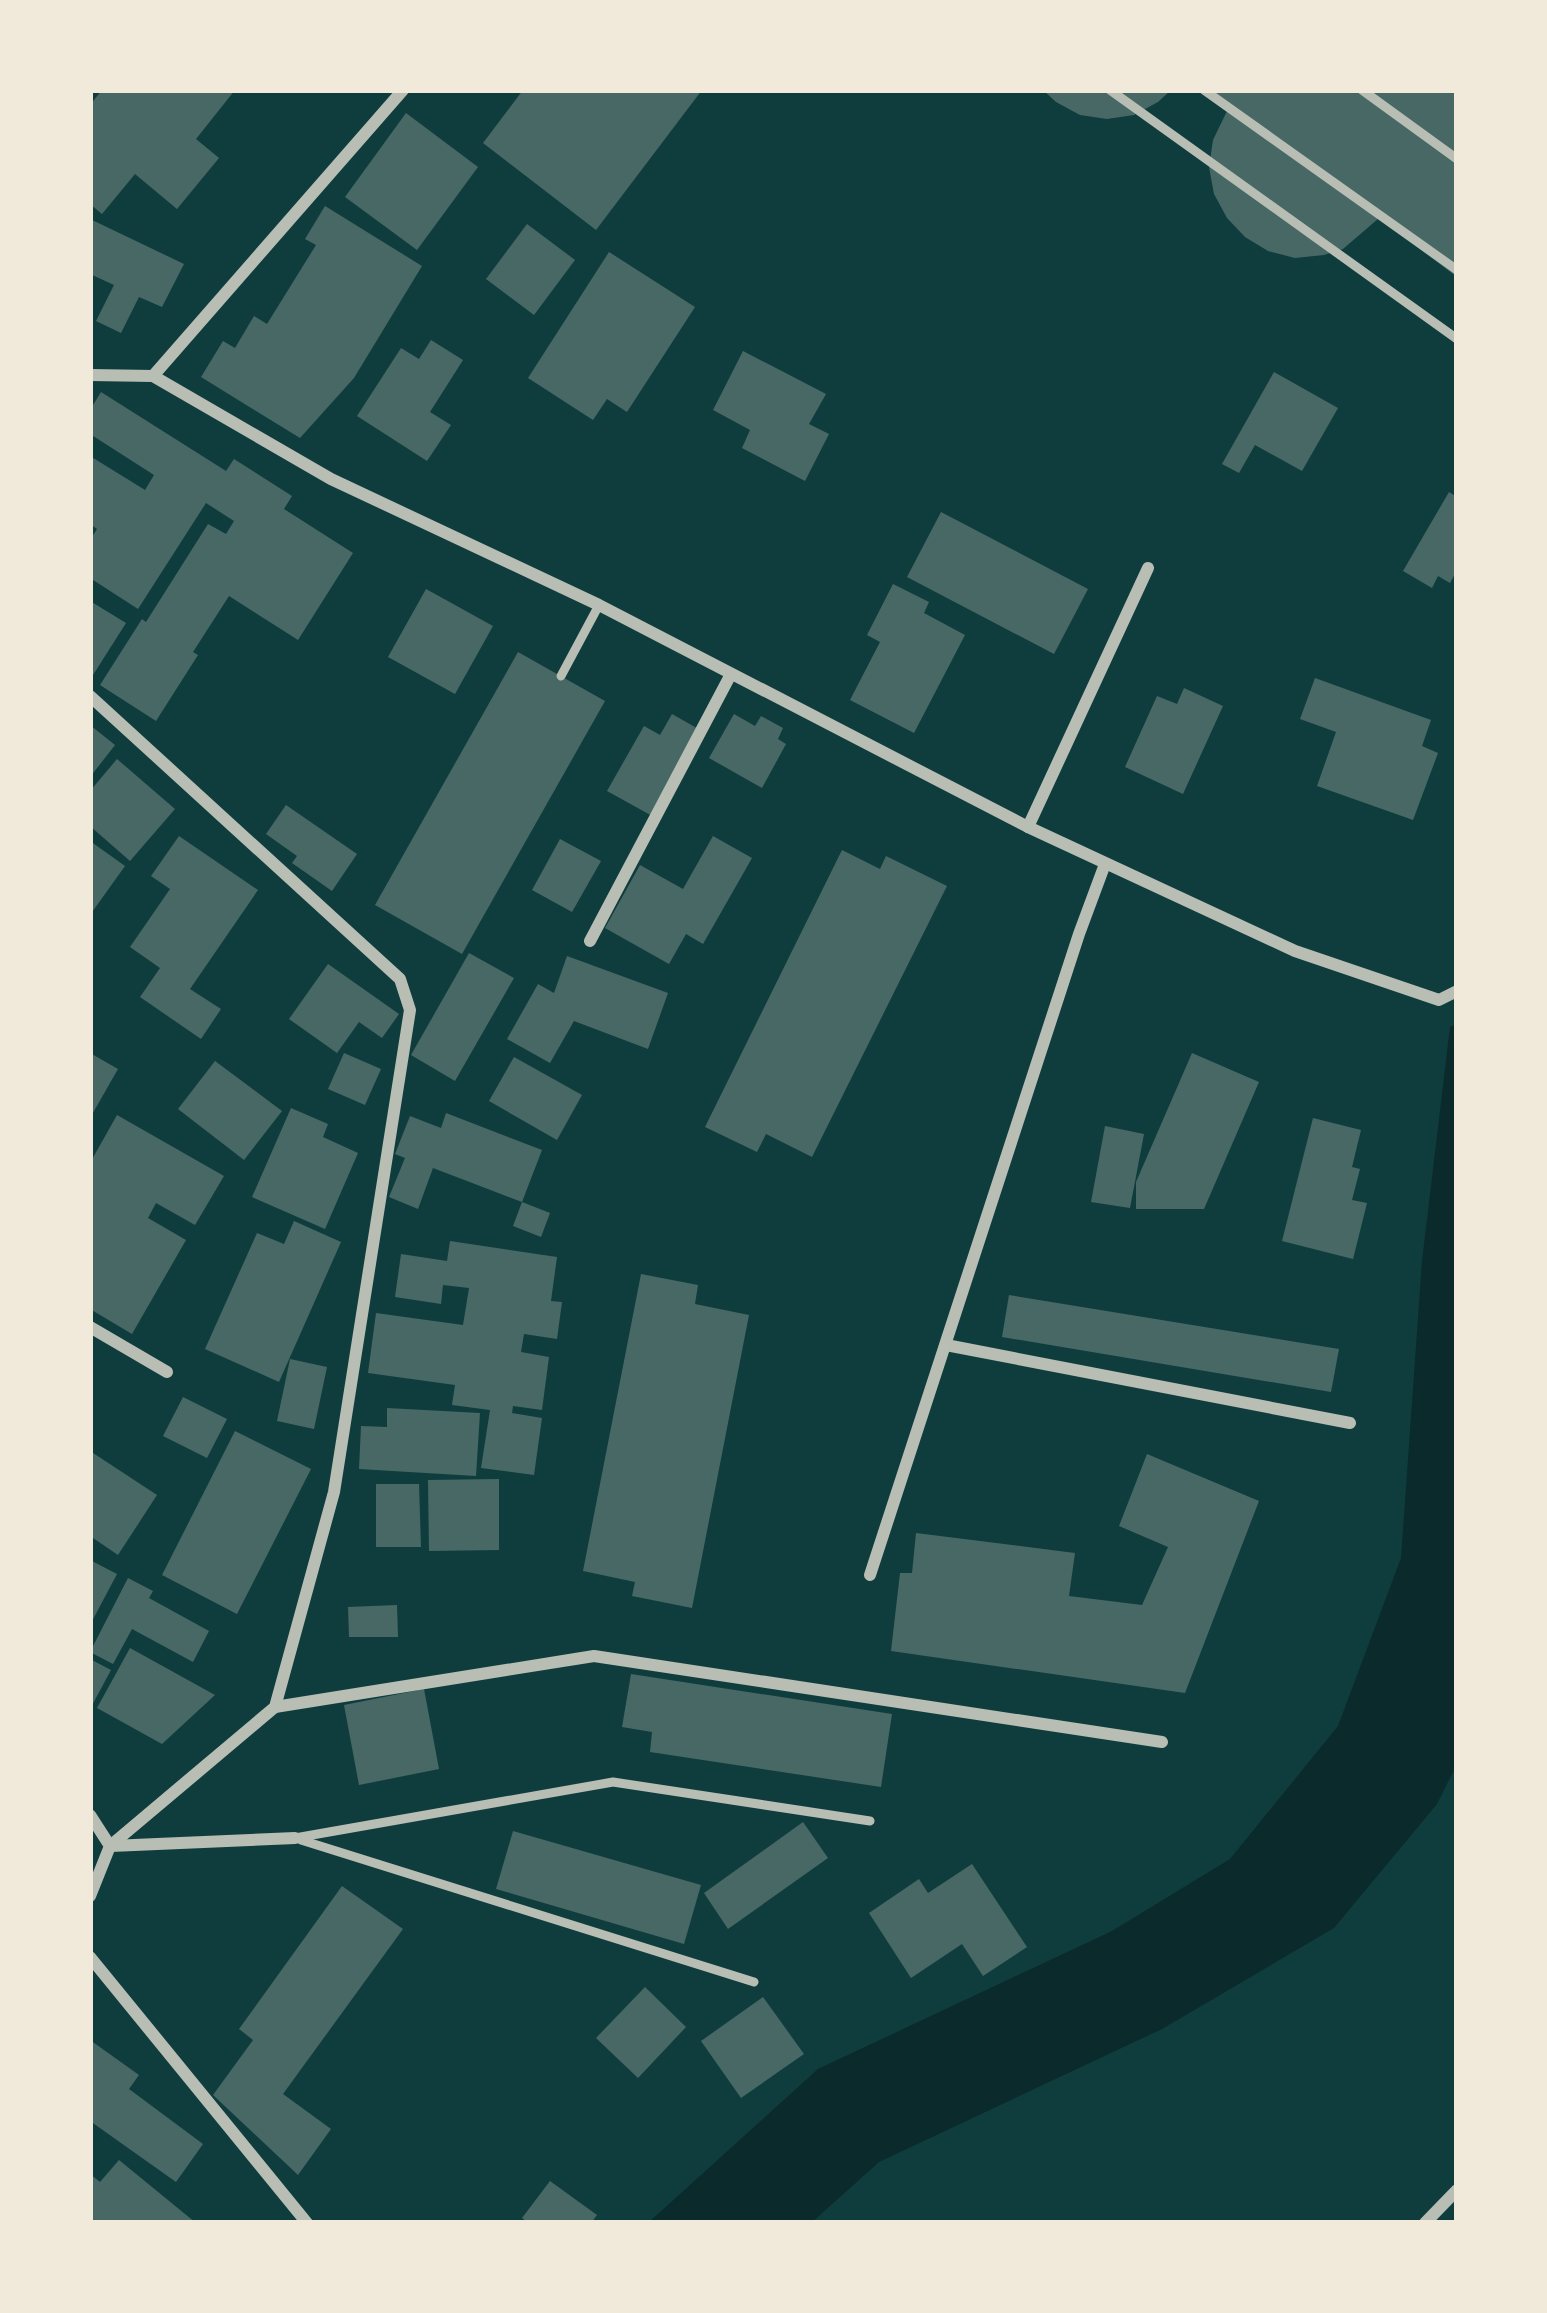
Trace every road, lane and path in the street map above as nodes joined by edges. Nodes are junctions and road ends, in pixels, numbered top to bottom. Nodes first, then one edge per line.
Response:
1 (403, 90) edge
2 (1110, 90) edge
3 (1204, 90) edge
4 (1362, 90) edge
5 (1457, 159) edge
6 (1457, 271) edge
7 (1457, 339) edge
8 (90, 375) edge
9 (153, 376) junction
10 (1148, 568) dead end
11 (599, 605) junction
12 (731, 674) junction
13 (562, 676) dead end
14 (90, 696) edge
15 (1028, 827) junction
16 (1105, 864) junction
17 (590, 941) dead end
18 (1457, 992) edge
19 (90, 1327) edge
20 (946, 1345) junction
21 (167, 1372) dead end
22 (1350, 1424) dead end
23 (871, 1575) dead end
24 (275, 1707) junction
25 (1162, 1742) dead end
26 (90, 1815) edge
27 (870, 1821) dead end
28 (295, 1838) junction
29 (110, 1846) junction
30 (90, 1896) edge
31 (90, 1958) edge
32 (754, 1982) dead end
33 (1457, 2191) edge
34 (307, 2223) edge
35 (1425, 2223) edge

1 - 9 street
2 - 7 lane
3 - 6 lane
4 - 5 lane
8 - 9 street
9 - 11 street
10 - 15 street
11 - 12 street
11 - 13 lane
12 - 15 street
12 - 17 street
14 - 24 street
15 - 16 street
16 - 18 street
16 - 20 street
19 - 21 street
20 - 22 street
20 - 23 street
24 - 25 street
24 - 29 street
26 - 29 street
27 - 28 lane
28 - 29 street
28 - 32 lane
29 - 30 street
31 - 34 street
33 - 35 street

